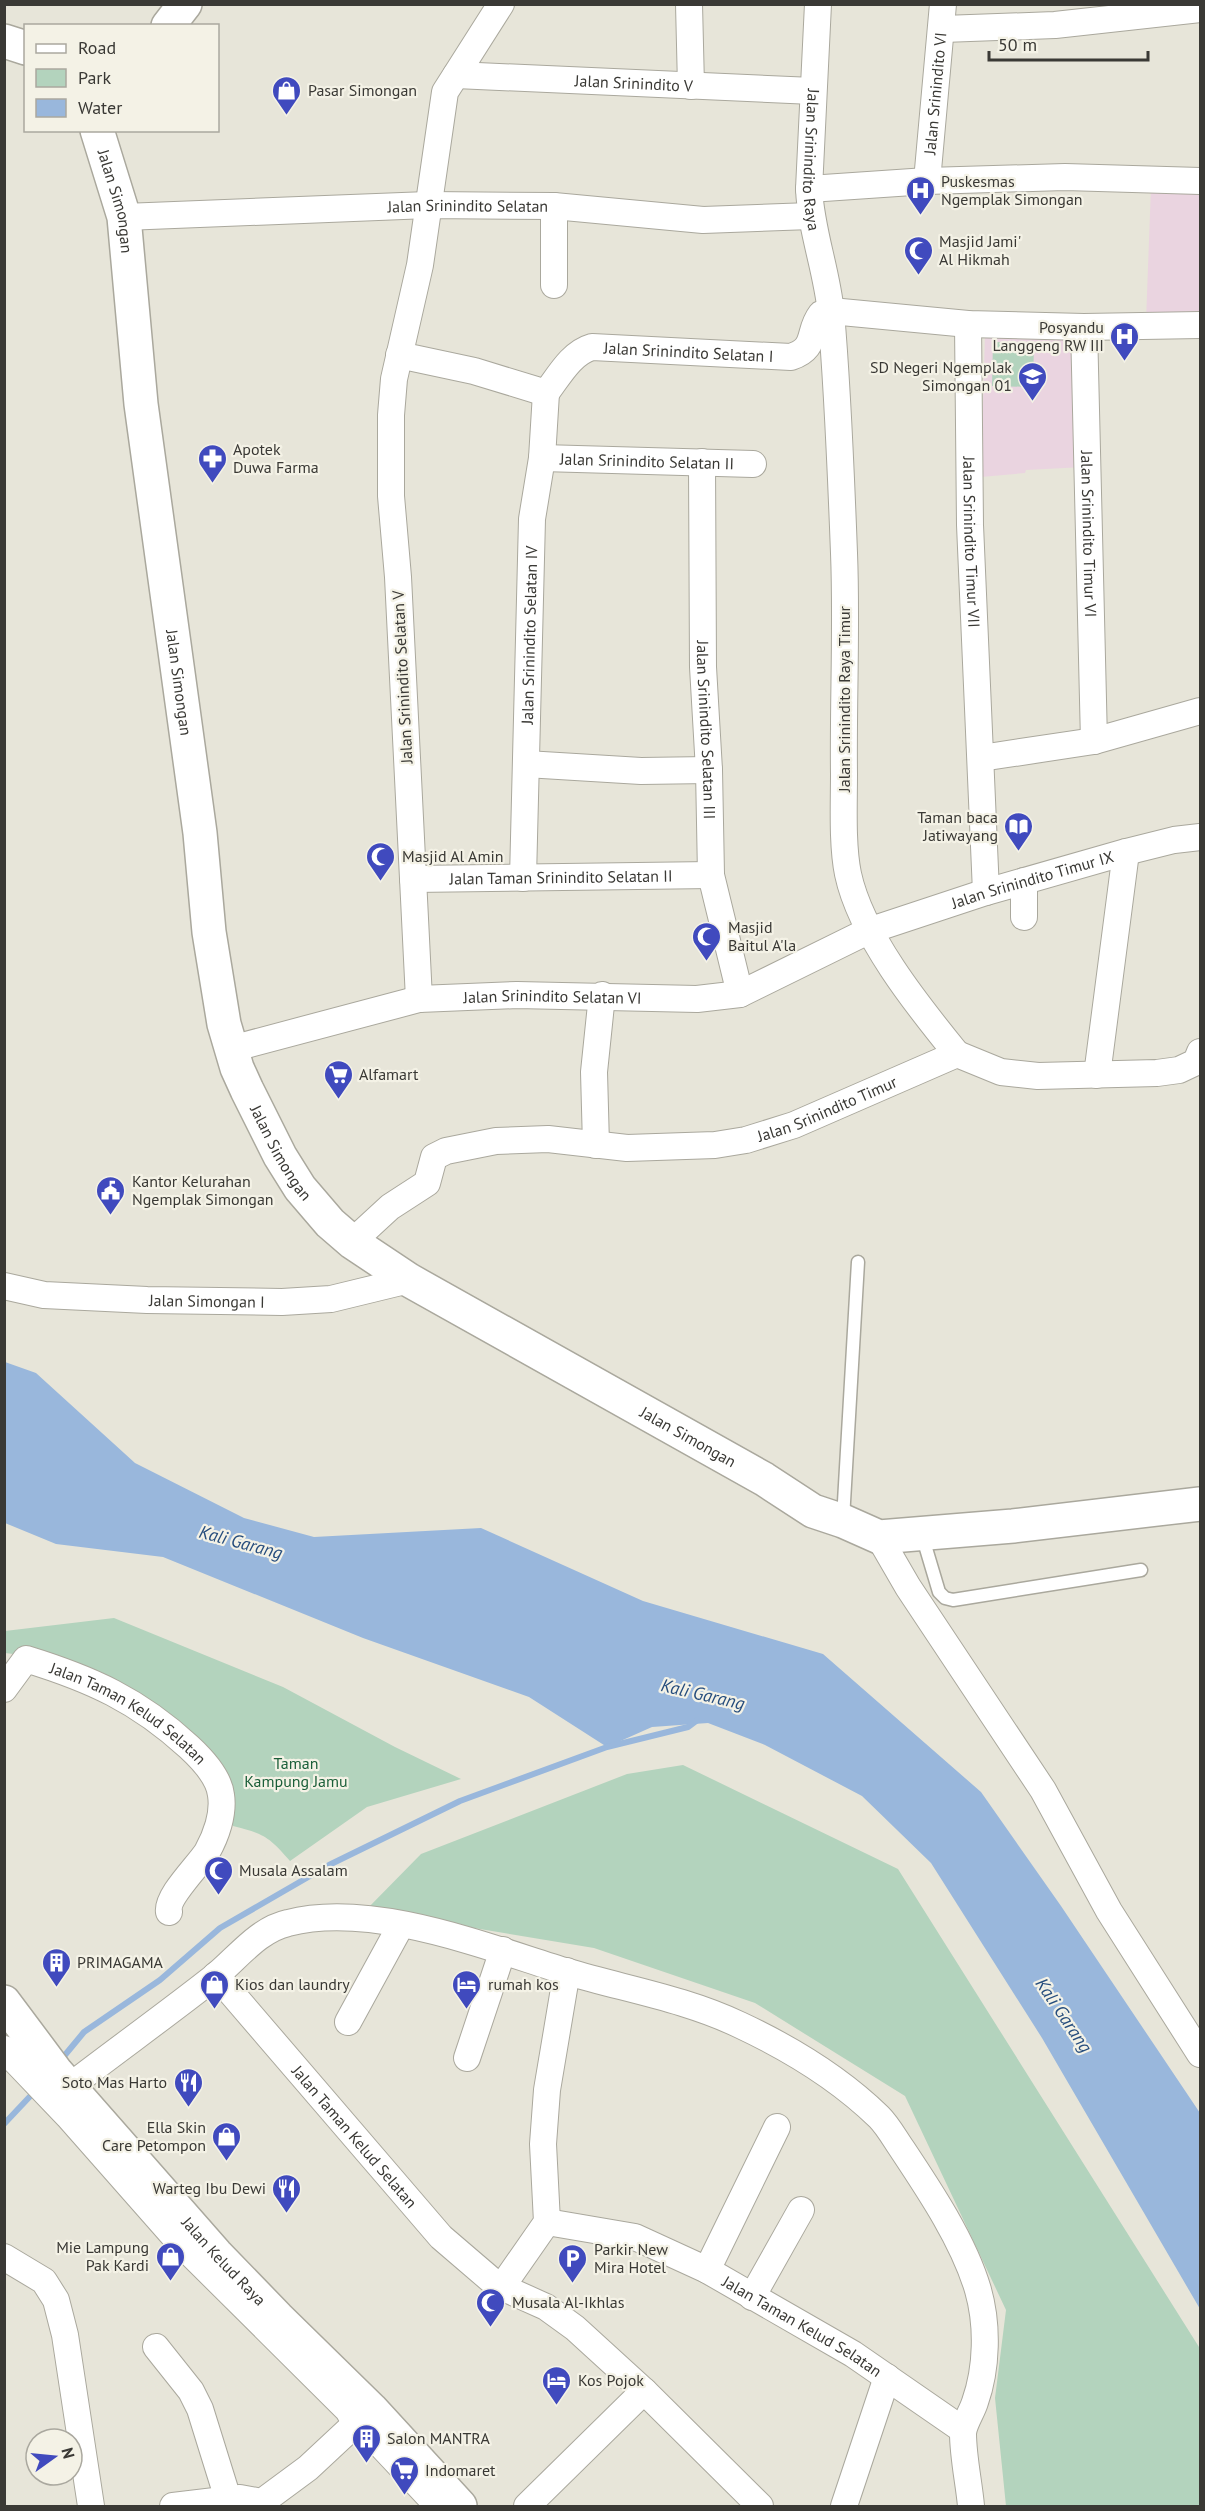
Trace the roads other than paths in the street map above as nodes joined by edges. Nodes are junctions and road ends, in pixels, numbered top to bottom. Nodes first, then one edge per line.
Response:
1 (185, 4) edge
2 (501, 4) edge
3 (689, 4) edge
4 (818, 4) edge
5 (1200, 9) edge
6 (1100, 13) edge
7 (1055, 15) edge
8 (943, 17) edge
9 (170, 24) edge
10 (4, 41) edge
11 (24, 47) edge
12 (456, 75) junction
13 (691, 86) junction
14 (813, 91) junction
15 (98, 132) edge
16 (927, 181) junction
17 (1200, 181) edge
18 (809, 189) junction
19 (428, 205) junction
20 (554, 206) junction
21 (810, 216) junction
22 (124, 217) junction
23 (554, 285) dead end
24 (831, 312) junction
25 (968, 324) junction
26 (1200, 325) edge
27 (1084, 327) junction
28 (399, 355) junction
29 (546, 393) junction
30 (542, 458) junction
31 (702, 462) junction
32 (753, 464) dead end
33 (1200, 711) edge
34 (1094, 741) junction
35 (981, 758) junction
36 (526, 764) junction
37 (709, 770) junction
38 (1200, 837) edge
39 (1126, 852) junction
40 (711, 875) junction
41 (524, 878) junction
42 (412, 879) junction
43 (1024, 881) junction
44 (986, 892) junction
45 (1024, 917) dead end
46 (868, 931) junction
47 (740, 994) junction
48 (602, 995) junction
49 (420, 999) junction
50 (231, 1049) junction
51 (1200, 1052) edge
52 (957, 1054) junction
53 (1097, 1075) junction
54 (596, 1145) junction
55 (352, 1242) junction
56 (858, 1262) dead end
57 (409, 1280) junction
58 (4, 1286) edge
59 (1200, 1504) edge
60 (843, 1521) junction
61 (921, 1534) junction
62 (879, 1537) junction
63 (1141, 1570) dead end
64 (15, 1656) edge
65 (4, 1689) edge
66 (169, 1912) dead end
67 (401, 1925) junction
68 (503, 1950) junction
69 (567, 1971) junction
70 (216, 1975) junction
71 (8, 2007) edge
72 (348, 2022) dead end
73 (9, 2054) edge
74 (1200, 2054) edge
75 (467, 2058) dead end
76 (61, 2089) junction
77 (777, 2127) dead end
78 (801, 2210) dead end
79 (547, 2222) junction
80 (4, 2257) edge
81 (707, 2270) junction
82 (501, 2288) junction
83 (752, 2297) junction
84 (156, 2347) dead end
85 (887, 2377) junction
86 (644, 2391) junction
87 (364, 2416) junction
88 (963, 2430) junction
89 (228, 2499) junction
90 (263, 2504) edge
91 (184, 2505) edge
92 (91, 2506) edge
93 (438, 2506) edge
94 (460, 2506) edge
95 (527, 2506) edge
96 (760, 2506) edge
97 (844, 2506) edge
98 (971, 2506) edge

1 - 9 main road
2 - 12 street, Jalan Srinindito Selatan V
3 - 13 street
4 - 14 street, Jalan Srinindito Raya
5 - 6 street
6 - 7 street
7 - 8 street
8 - 16 street, Jalan Srinindito VI
10 - 11 main road
12 - 13 street, Jalan Srinindito V
12 - 19 street, Jalan Srinindito Selatan V
13 - 14 street, Jalan Srinindito V
14 - 18 street, Jalan Srinindito Raya
15 - 22 main road, Jalan Simongan
16 - 17 street
16 - 18 street
18 - 21 street, Jalan Srinindito Raya
19 - 20 street, Jalan Srinindito Selatan
19 - 22 street, Jalan Srinindito Selatan
19 - 28 street, Jalan Srinindito Selatan V
20 - 21 street, Jalan Srinindito Selatan
20 - 23 street
21 - 24 street, Jalan Srinindito Raya
22 - 50 main road, Jalan Simongan
24 - 25 street
24 - 29 street, Jalan Srinindito Selatan I
24 - 46 street, Jalan Srinindito Raya Timur
25 - 27 street
25 - 35 street, Jalan Srinindito Timur VII
26 - 27 street
27 - 34 street, Jalan Srinindito Timur VI
28 - 29 street
28 - 42 street, Jalan Srinindito Selatan V
29 - 30 street, Jalan Srinindito Selatan IV
30 - 31 street, Jalan Srinindito Selatan II
30 - 36 street, Jalan Srinindito Selatan IV
31 - 32 street, Jalan Srinindito Selatan II
31 - 37 street, Jalan Srinindito Selatan III
33 - 34 street
34 - 35 street
35 - 44 street, Jalan Srinindito Timur VII
36 - 37 street
36 - 41 street, Jalan Srinindito Selatan IV
37 - 40 street, Jalan Srinindito Selatan III
38 - 39 street, Jalan Srinindito Timur IX
39 - 43 street, Jalan Srinindito Timur IX
39 - 53 street
40 - 41 street, Jalan Taman Srinindito Selatan II
40 - 47 street, Jalan Srinindito Selatan III
41 - 42 street, Jalan Taman Srinindito Selatan II
42 - 49 street, Jalan Srinindito Selatan V
43 - 44 street, Jalan Srinindito Timur IX
43 - 45 street
44 - 46 street, Jalan Srinindito Timur IX
46 - 47 street, Jalan Srinindito Selatan VI
46 - 52 street, Jalan Srinindito Raya Timur
47 - 48 street, Jalan Srinindito Selatan VI
48 - 49 street, Jalan Srinindito Selatan VI
48 - 54 street
49 - 50 street, Jalan Srinindito Selatan VI
50 - 55 main road, Jalan Simongan
51 - 53 street
52 - 53 street
52 - 54 street, Jalan Srinindito Timur
54 - 55 street, Jalan Srinindito Timur
55 - 57 main road, Jalan Simongan
56 - 60 lane
57 - 58 street, Jalan Simongan I
57 - 60 main road, Jalan Simongan
59 - 61 main road, Jalan Simongan
60 - 62 main road, Jalan Simongan
61 - 62 main road, Jalan Simongan
61 - 63 lane
62 - 74 street
64 - 65 street, Jalan Taman Kelud Selatan
64 - 66 street, Jalan Taman Kelud Selatan
67 - 68 street
67 - 70 street
67 - 72 street
68 - 69 street
68 - 75 street
69 - 79 street
69 - 88 street
70 - 76 street
70 - 82 street, Jalan Taman Kelud Selatan
71 - 76 main road, Jalan Kelud Raya
73 - 76 street
76 - 87 main road, Jalan Kelud Raya
77 - 81 street
78 - 83 street
79 - 81 street, Jalan Taman Kelud Selatan
79 - 82 street
80 - 92 street
81 - 83 street, Jalan Taman Kelud Selatan
82 - 86 street, Jalan Taman Kelud Selatan
83 - 85 street, Jalan Taman Kelud Selatan
84 - 89 street
85 - 88 street, Jalan Taman Kelud Selatan
85 - 97 street, Jalan Taman Kelud Selatan
86 - 95 street
86 - 96 street, Jalan Taman Kelud Selatan
87 - 90 street
87 - 93 street
87 - 94 main road, Jalan Kelud Raya
88 - 98 street
89 - 90 street
89 - 91 street

